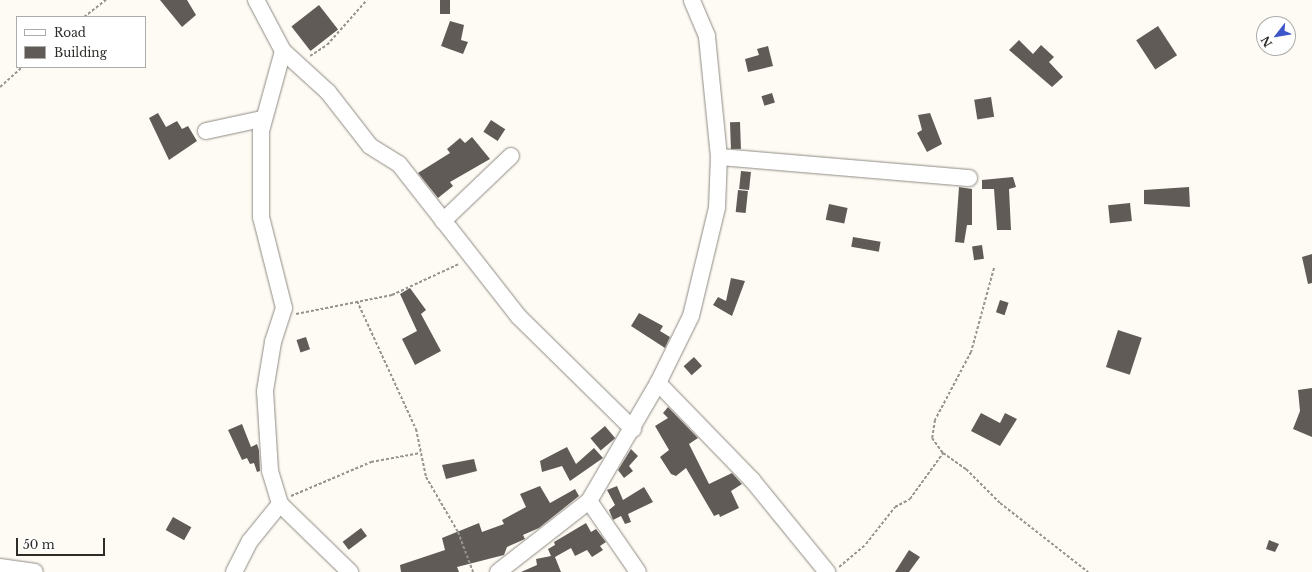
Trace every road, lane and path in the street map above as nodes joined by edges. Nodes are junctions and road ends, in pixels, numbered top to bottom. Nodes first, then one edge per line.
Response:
1 (106, 0) edge
2 (256, 0) edge
3 (366, 0) edge
4 (692, 0) edge
5 (85, 16) edge
6 (283, 51) junction
7 (297, 65) junction
8 (21, 68) edge
9 (0, 87) edge
10 (262, 119) junction
11 (206, 131) dead end
12 (511, 156) dead end
13 (719, 157) junction
14 (969, 178) dead end
15 (443, 221) junction
16 (471, 258) junction
17 (994, 268) dead end
18 (357, 301) junction
19 (283, 316) junction
20 (658, 384) junction
21 (633, 429) junction
22 (420, 453) junction
23 (943, 453) junction
24 (589, 501) junction
25 (280, 504) junction
26 (0, 567) edge
27 (831, 571) edge
28 (35, 572) edge
29 (234, 572) edge
30 (350, 572) edge
31 (473, 572) edge
32 (498, 572) edge
33 (638, 572) edge
34 (1088, 572) edge

1 - 5 path
2 - 6 street
3 - 7 path
4 - 13 street
6 - 7 street
6 - 10 street
7 - 15 street
8 - 9 path
10 - 11 street
10 - 19 street
12 - 15 street
13 - 14 street
13 - 20 street
15 - 16 street
16 - 18 path
16 - 21 street
17 - 23 path
18 - 19 path
18 - 22 path
19 - 25 street
20 - 21 street
20 - 27 street
21 - 24 street
22 - 25 path
22 - 31 path
23 - 27 path
23 - 34 path
24 - 32 street
24 - 33 street
25 - 29 street
25 - 30 street
26 - 28 street

